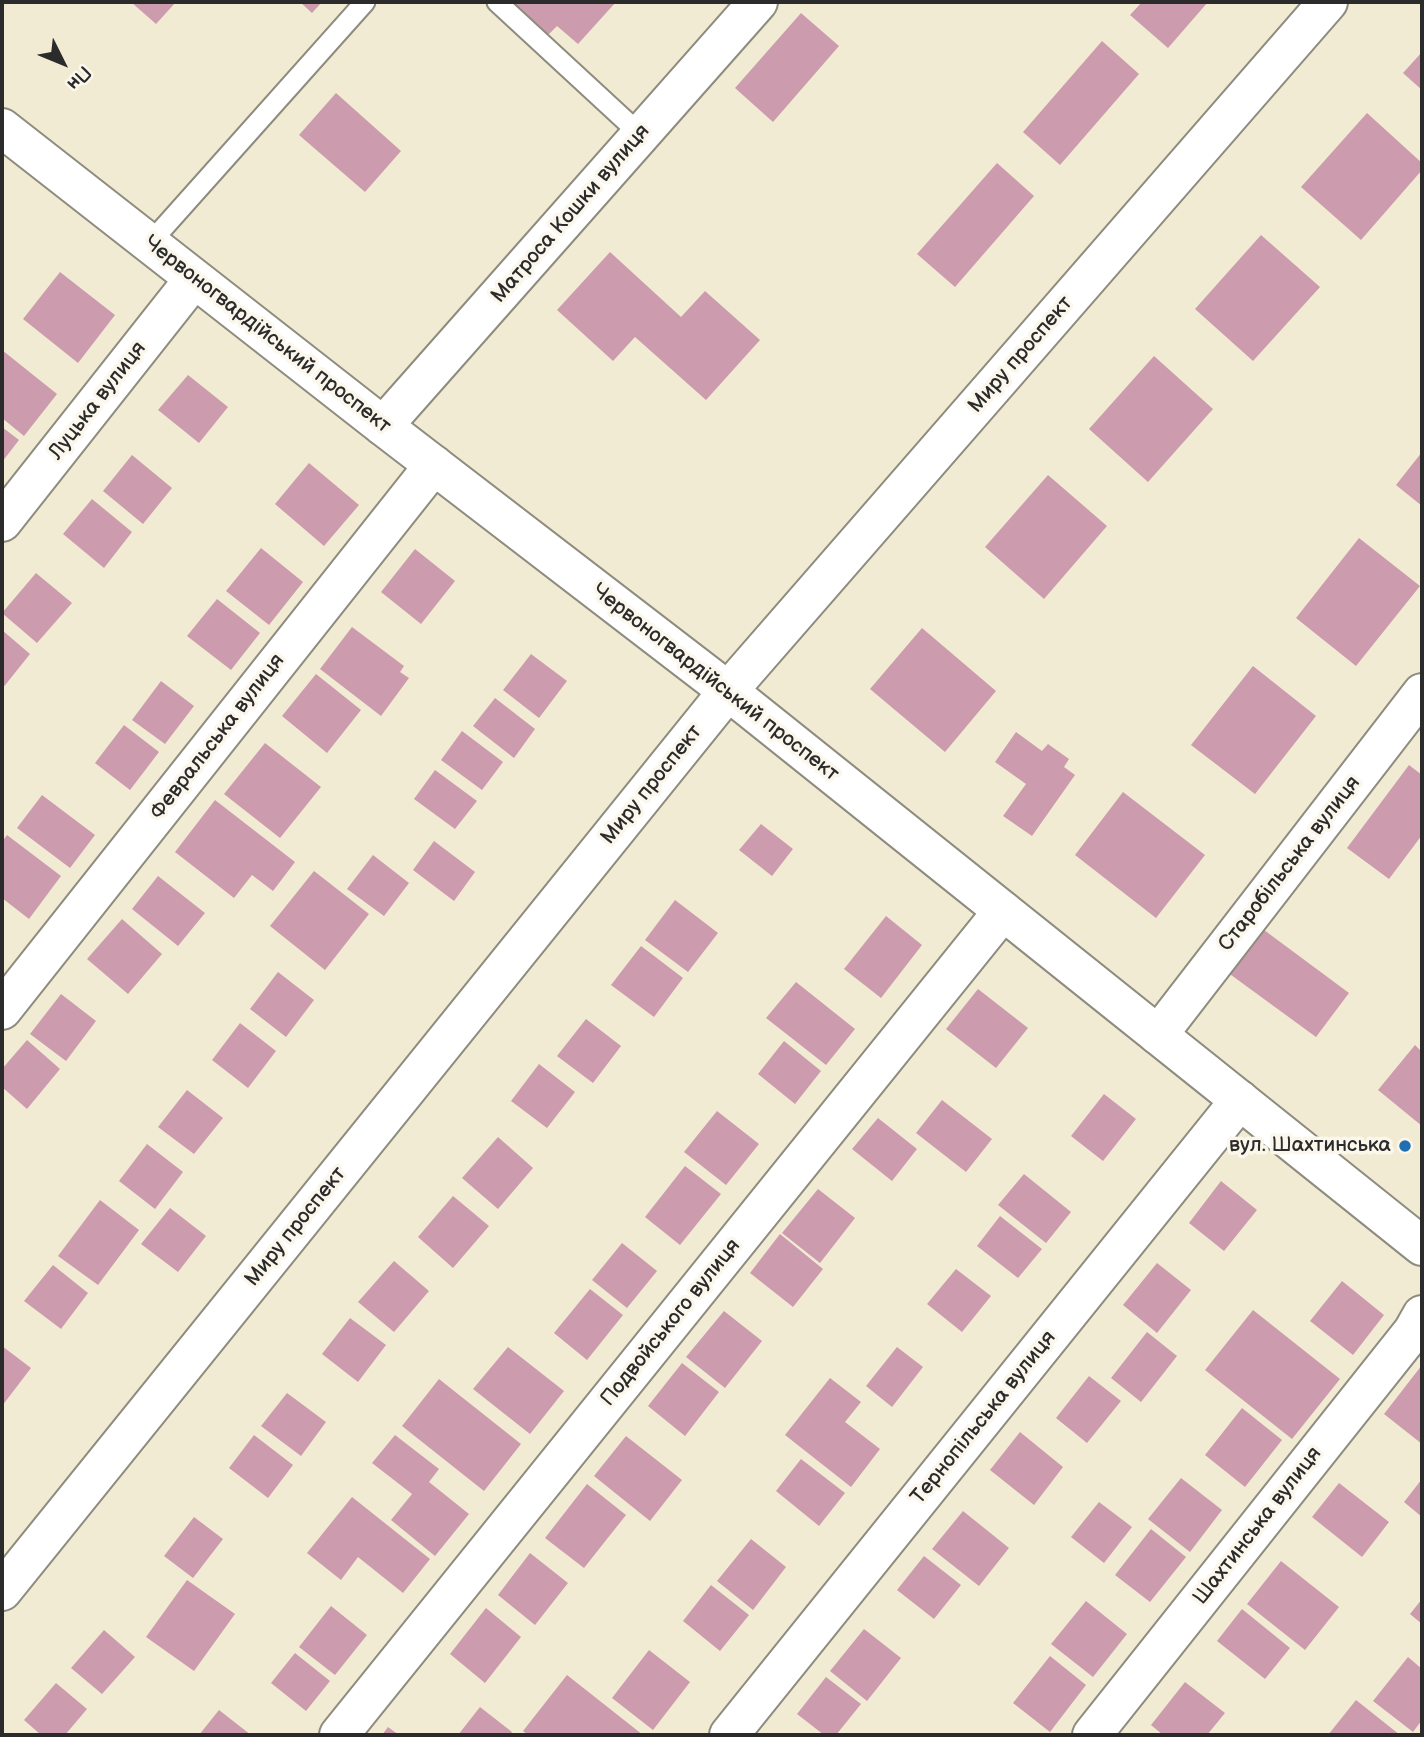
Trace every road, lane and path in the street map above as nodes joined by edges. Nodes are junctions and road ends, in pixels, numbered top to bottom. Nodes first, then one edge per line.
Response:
1 (365, 2) edge
2 (497, 2) edge
3 (758, 2) edge
4 (1328, 2) edge
5 (2, 128) edge
6 (641, 135) junction
7 (149, 244) junction
8 (194, 279) junction
9 (383, 426) junction
10 (434, 465) junction
11 (2, 522) edge
12 (728, 691) junction
13 (1422, 693) edge
14 (1003, 911) junction
15 (2, 1010) edge
16 (1158, 1035) junction
17 (1240, 1101) junction
18 (1422, 1247) edge
19 (1422, 1315) edge
20 (2, 1591) edge
21 (339, 1735) edge
22 (729, 1735) edge
23 (1092, 1735) edge

1 - 7 lane
2 - 6 lane
3 - 6 street, Матроса Кошки вулиця
4 - 12 street, Миру проспект
5 - 7 street, Червоногвардійський проспект
6 - 9 street, Матроса Кошки вулиця
7 - 8 street, Червоногвардійський проспект
8 - 9 street, Червоногвардійський проспект
8 - 11 street, Луцька вулиця
9 - 10 street, Червоногвардійський проспект
10 - 12 street, Червоногвардійський проспект
10 - 15 street, Февральська вулиця
12 - 14 street, Червоногвардійський проспект
12 - 20 street, Миру проспект
13 - 16 street, Старобільська вулиця
14 - 16 street, Червоногвардійський проспект
14 - 21 street, Подвойського вулиця
16 - 17 street, Червоногвардійський проспект
17 - 18 street, Червоногвардійський проспект
17 - 22 street, Тернопільська вулиця
19 - 23 street, Шахтинська вулиця

